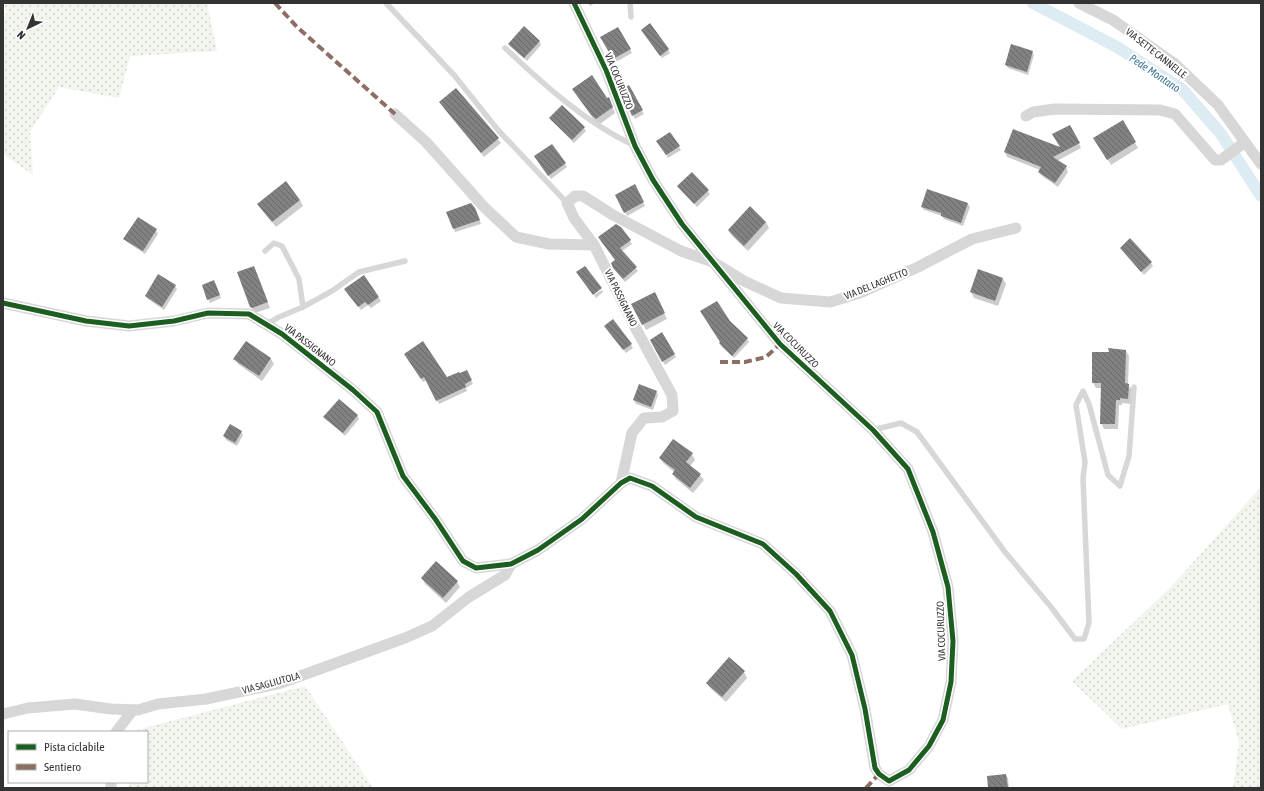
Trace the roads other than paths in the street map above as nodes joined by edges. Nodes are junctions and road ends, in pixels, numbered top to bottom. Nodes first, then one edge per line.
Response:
1 (386, 3) edge
2 (574, 3) edge
3 (630, 3) edge
4 (1079, 3) edge
5 (631, 17) dead end
6 (505, 48) dead end
7 (395, 114) dead end
8 (1026, 116) dead end
9 (1242, 141) junction
10 (635, 146) junction
11 (1261, 164) edge
12 (567, 203) junction
13 (1016, 228) dead end
14 (594, 245) junction
15 (266, 250) dead end
16 (405, 261) dead end
17 (713, 262) junction
18 (3, 304) edge
19 (303, 306) junction
20 (267, 324) junction
21 (1134, 387) dead end
22 (873, 430) junction
23 (621, 483) junction
24 (511, 564) junction
25 (133, 710) junction
26 (3, 714) edge
27 (117, 731) edge
28 (890, 784) edge

1 - 12 lane
2 - 10 street, VIA COCURUZZO
3 - 5 lane
4 - 9 street, VIA SETTE CANNELLE
6 - 10 lane
7 - 14 street
8 - 9 street
9 - 11 street
10 - 17 street, VIA COCURUZZO
12 - 14 street, VIA PASSIGNANO
12 - 17 street
13 - 17 street, VIA DEL LAGHETTO
14 - 23 street, VIA PASSIGNANO
15 - 19 lane
16 - 19 lane
17 - 22 street, VIA COCURUZZO
18 - 20 street, VIA PASSIGNANO
19 - 20 lane
20 - 24 street, VIA PASSIGNANO
21 - 22 lane
22 - 28 street, VIA COCURUZZO
23 - 24 street
23 - 28 street, VIA COCURUZZO
24 - 25 street, VIA SAGLIUTOLA
25 - 26 street, VIA SAGLIUTOLA
25 - 27 street

